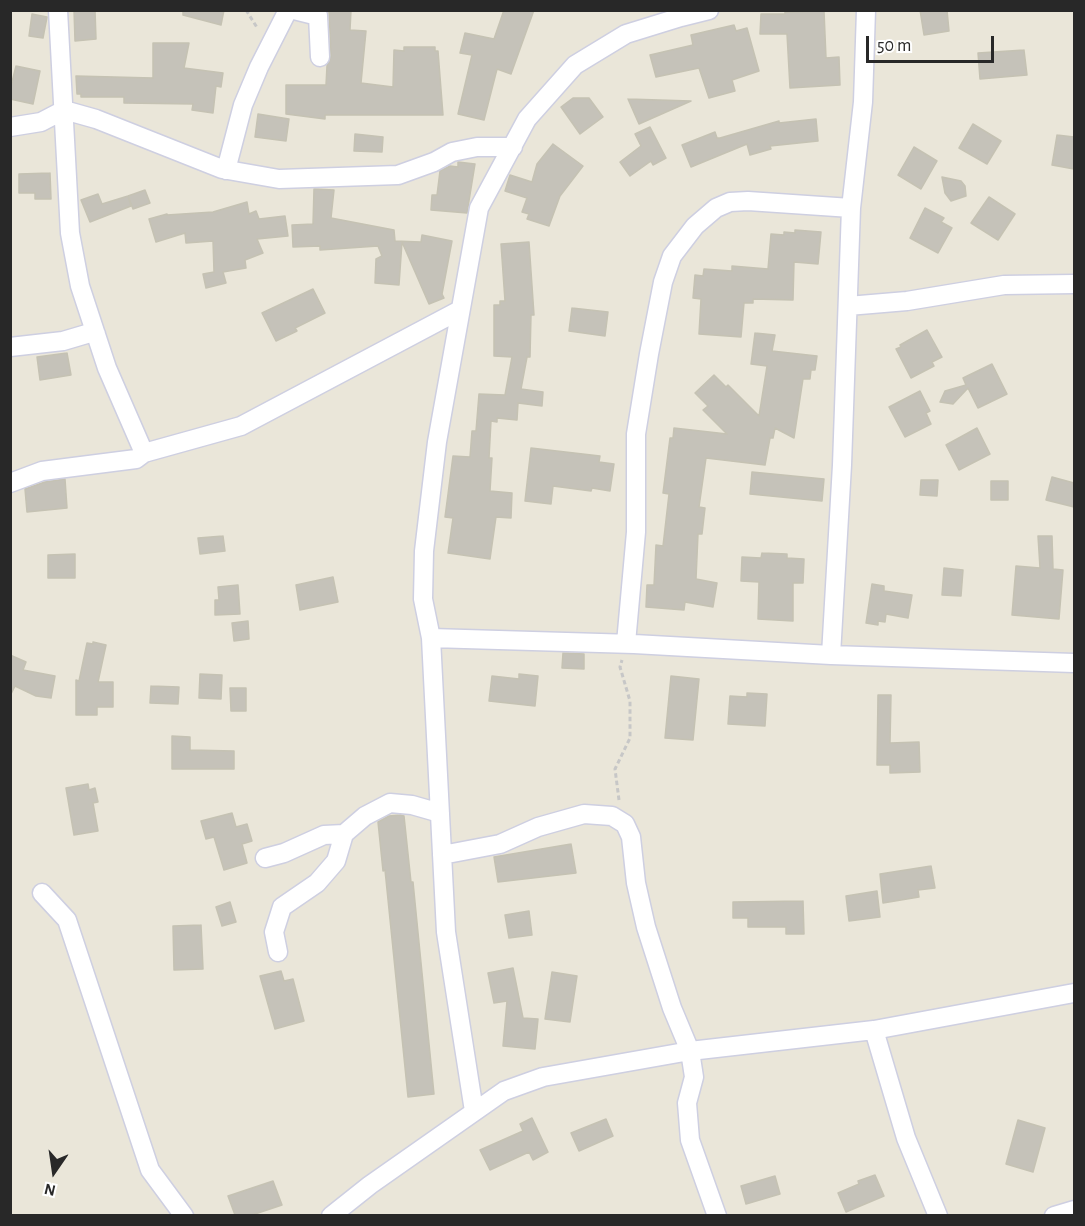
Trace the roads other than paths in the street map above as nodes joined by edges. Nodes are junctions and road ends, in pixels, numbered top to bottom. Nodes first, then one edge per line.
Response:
1 (58, 10) edge
2 (288, 10) edge
3 (294, 10) edge
4 (709, 10) edge
5 (866, 10) edge
6 (320, 57) dead end
7 (64, 110) junction
8 (10, 127) edge
9 (513, 147) junction
10 (226, 170) junction
11 (851, 208) junction
12 (1074, 284) edge
13 (848, 306) junction
14 (460, 310) junction
15 (96, 334) junction
16 (10, 347) edge
17 (144, 453) junction
18 (10, 483) edge
19 (431, 638) junction
20 (626, 644) junction
21 (831, 655) junction
22 (1074, 663) edge
23 (440, 813) junction
24 (344, 834) junction
25 (442, 855) junction
26 (265, 858) dead end
27 (42, 893) dead end
28 (278, 952) dead end
29 (1074, 993) edge
30 (874, 1030) junction
31 (690, 1051) junction
32 (474, 1111) junction
33 (1074, 1210) edge
34 (184, 1215) edge
35 (331, 1215) edge
36 (717, 1215) edge
37 (938, 1215) edge
38 (1054, 1215) edge

1 - 7 street
2 - 10 street
3 - 6 street
4 - 9 street
5 - 11 street
7 - 8 street
7 - 10 street
7 - 15 street
9 - 10 street
9 - 14 street
11 - 13 street
11 - 20 street
12 - 13 street
13 - 21 street
14 - 17 street
14 - 19 street
15 - 16 street
15 - 17 street
17 - 18 street
19 - 20 street
19 - 23 street
20 - 21 street
21 - 22 street
23 - 24 street
23 - 25 street
24 - 26 street
24 - 28 street
25 - 31 street
25 - 32 street
27 - 34 street
29 - 30 street
30 - 31 street
30 - 37 street
31 - 32 street
31 - 36 street
32 - 35 street
33 - 38 street

